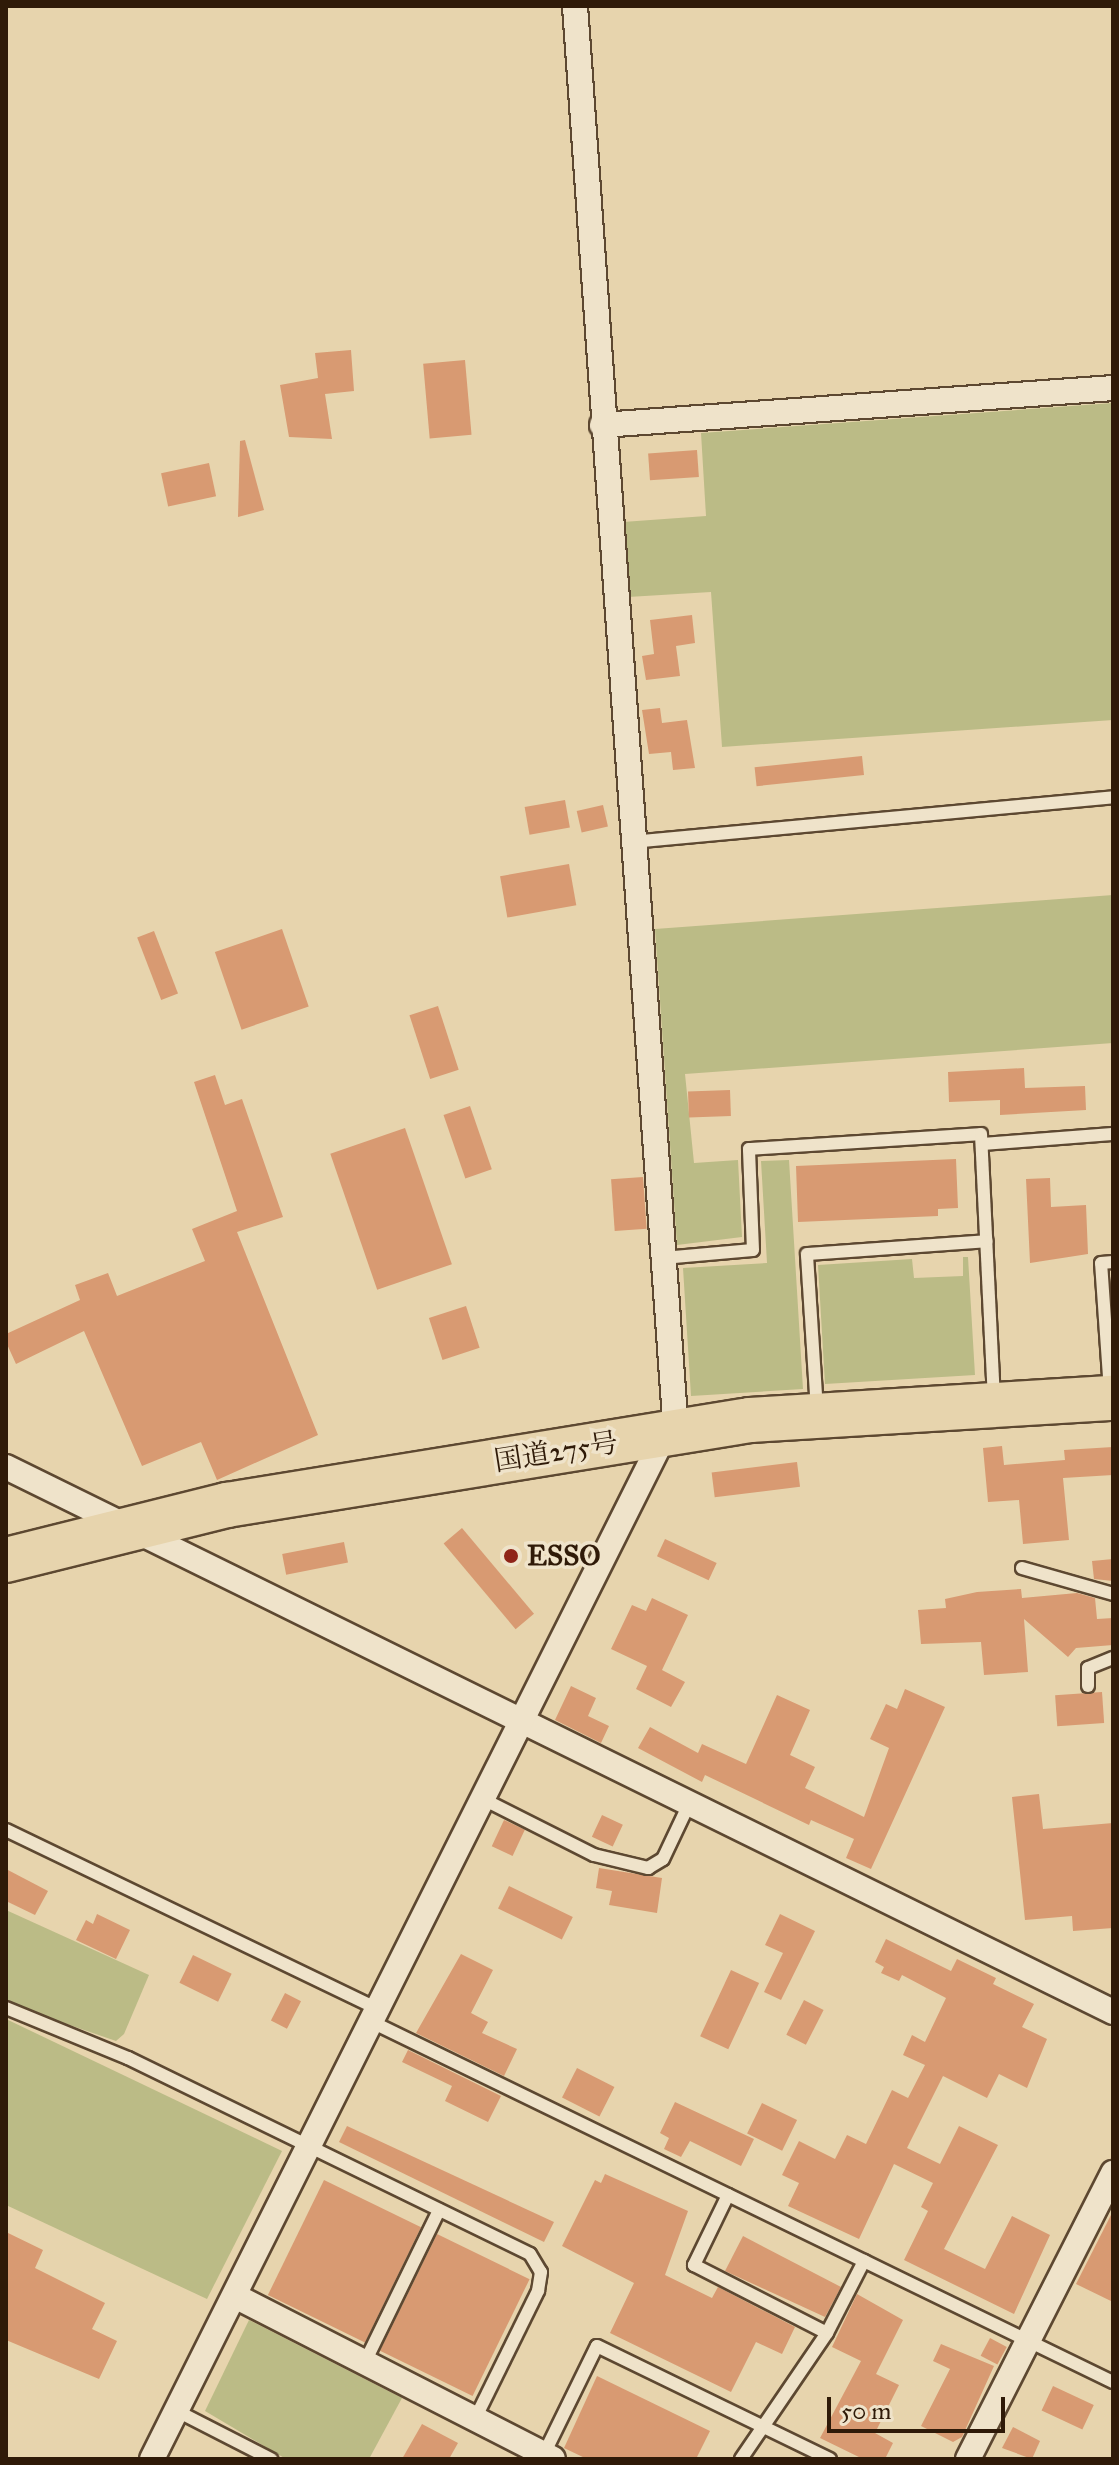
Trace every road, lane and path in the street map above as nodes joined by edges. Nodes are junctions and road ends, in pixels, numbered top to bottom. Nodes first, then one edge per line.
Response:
1 (575, 6) edge
2 (1113, 388) edge
3 (602, 425) junction
4 (1113, 797) edge
5 (632, 842) junction
6 (1113, 1134) edge
7 (982, 1144) junction
8 (987, 1241) junction
9 (663, 1258) junction
10 (1113, 1262) edge
11 (1112, 1398) edge
12 (995, 1405) junction
13 (817, 1416) junction
14 (670, 1433) junction
15 (6, 1467) edge
16 (130, 1529) junction
17 (6, 1560) edge
18 (1022, 1568) dead end
19 (1113, 1594) edge
20 (1113, 1658) edge
21 (1088, 1686) dead end
22 (522, 1722) junction
23 (483, 1799) junction
24 (689, 1804) junction
25 (6, 1830) edge
26 (6, 2008) edge
27 (1113, 2012) edge
28 (375, 2016) junction
29 (310, 2146) junction
30 (1113, 2173) edge
31 (728, 2195) junction
32 (439, 2210) junction
33 (864, 2261) junction
34 (235, 2296) junction
35 (827, 2333) junction
36 (1028, 2341) junction
37 (365, 2362) junction
38 (1113, 2382) edge
39 (177, 2411) junction
40 (475, 2419) junction
41 (761, 2424) junction
42 (548, 2457) edge
43 (152, 2459) edge
44 (271, 2459) edge
45 (741, 2459) edge
46 (830, 2459) edge
47 (968, 2459) edge

1 - 3 street
2 - 3 street
3 - 5 street
4 - 5 lane
5 - 9 street
6 - 7 lane
7 - 8 lane
7 - 9 lane
8 - 12 lane
8 - 13 lane
9 - 14 street
10 - 11 lane
11 - 12 highway, 国道275号
12 - 13 highway, 国道275号
13 - 14 highway, 国道275号
14 - 16 highway, 国道275号
14 - 22 street
15 - 16 street
16 - 17 highway, 国道275号
16 - 22 street
18 - 19 lane
20 - 21 lane
22 - 23 street
22 - 24 street
23 - 24 lane
23 - 28 street
24 - 27 street
25 - 28 lane
26 - 29 lane
28 - 29 street
28 - 31 lane
29 - 32 lane
29 - 34 street
30 - 36 street
31 - 33 lane
31 - 35 lane
32 - 37 lane
32 - 40 lane
33 - 35 lane
33 - 36 lane
34 - 37 street
34 - 39 street
35 - 41 lane
36 - 38 lane
36 - 47 street
37 - 40 street
39 - 43 street
39 - 44 lane
40 - 42 street
41 - 42 lane
41 - 45 lane
41 - 46 lane

